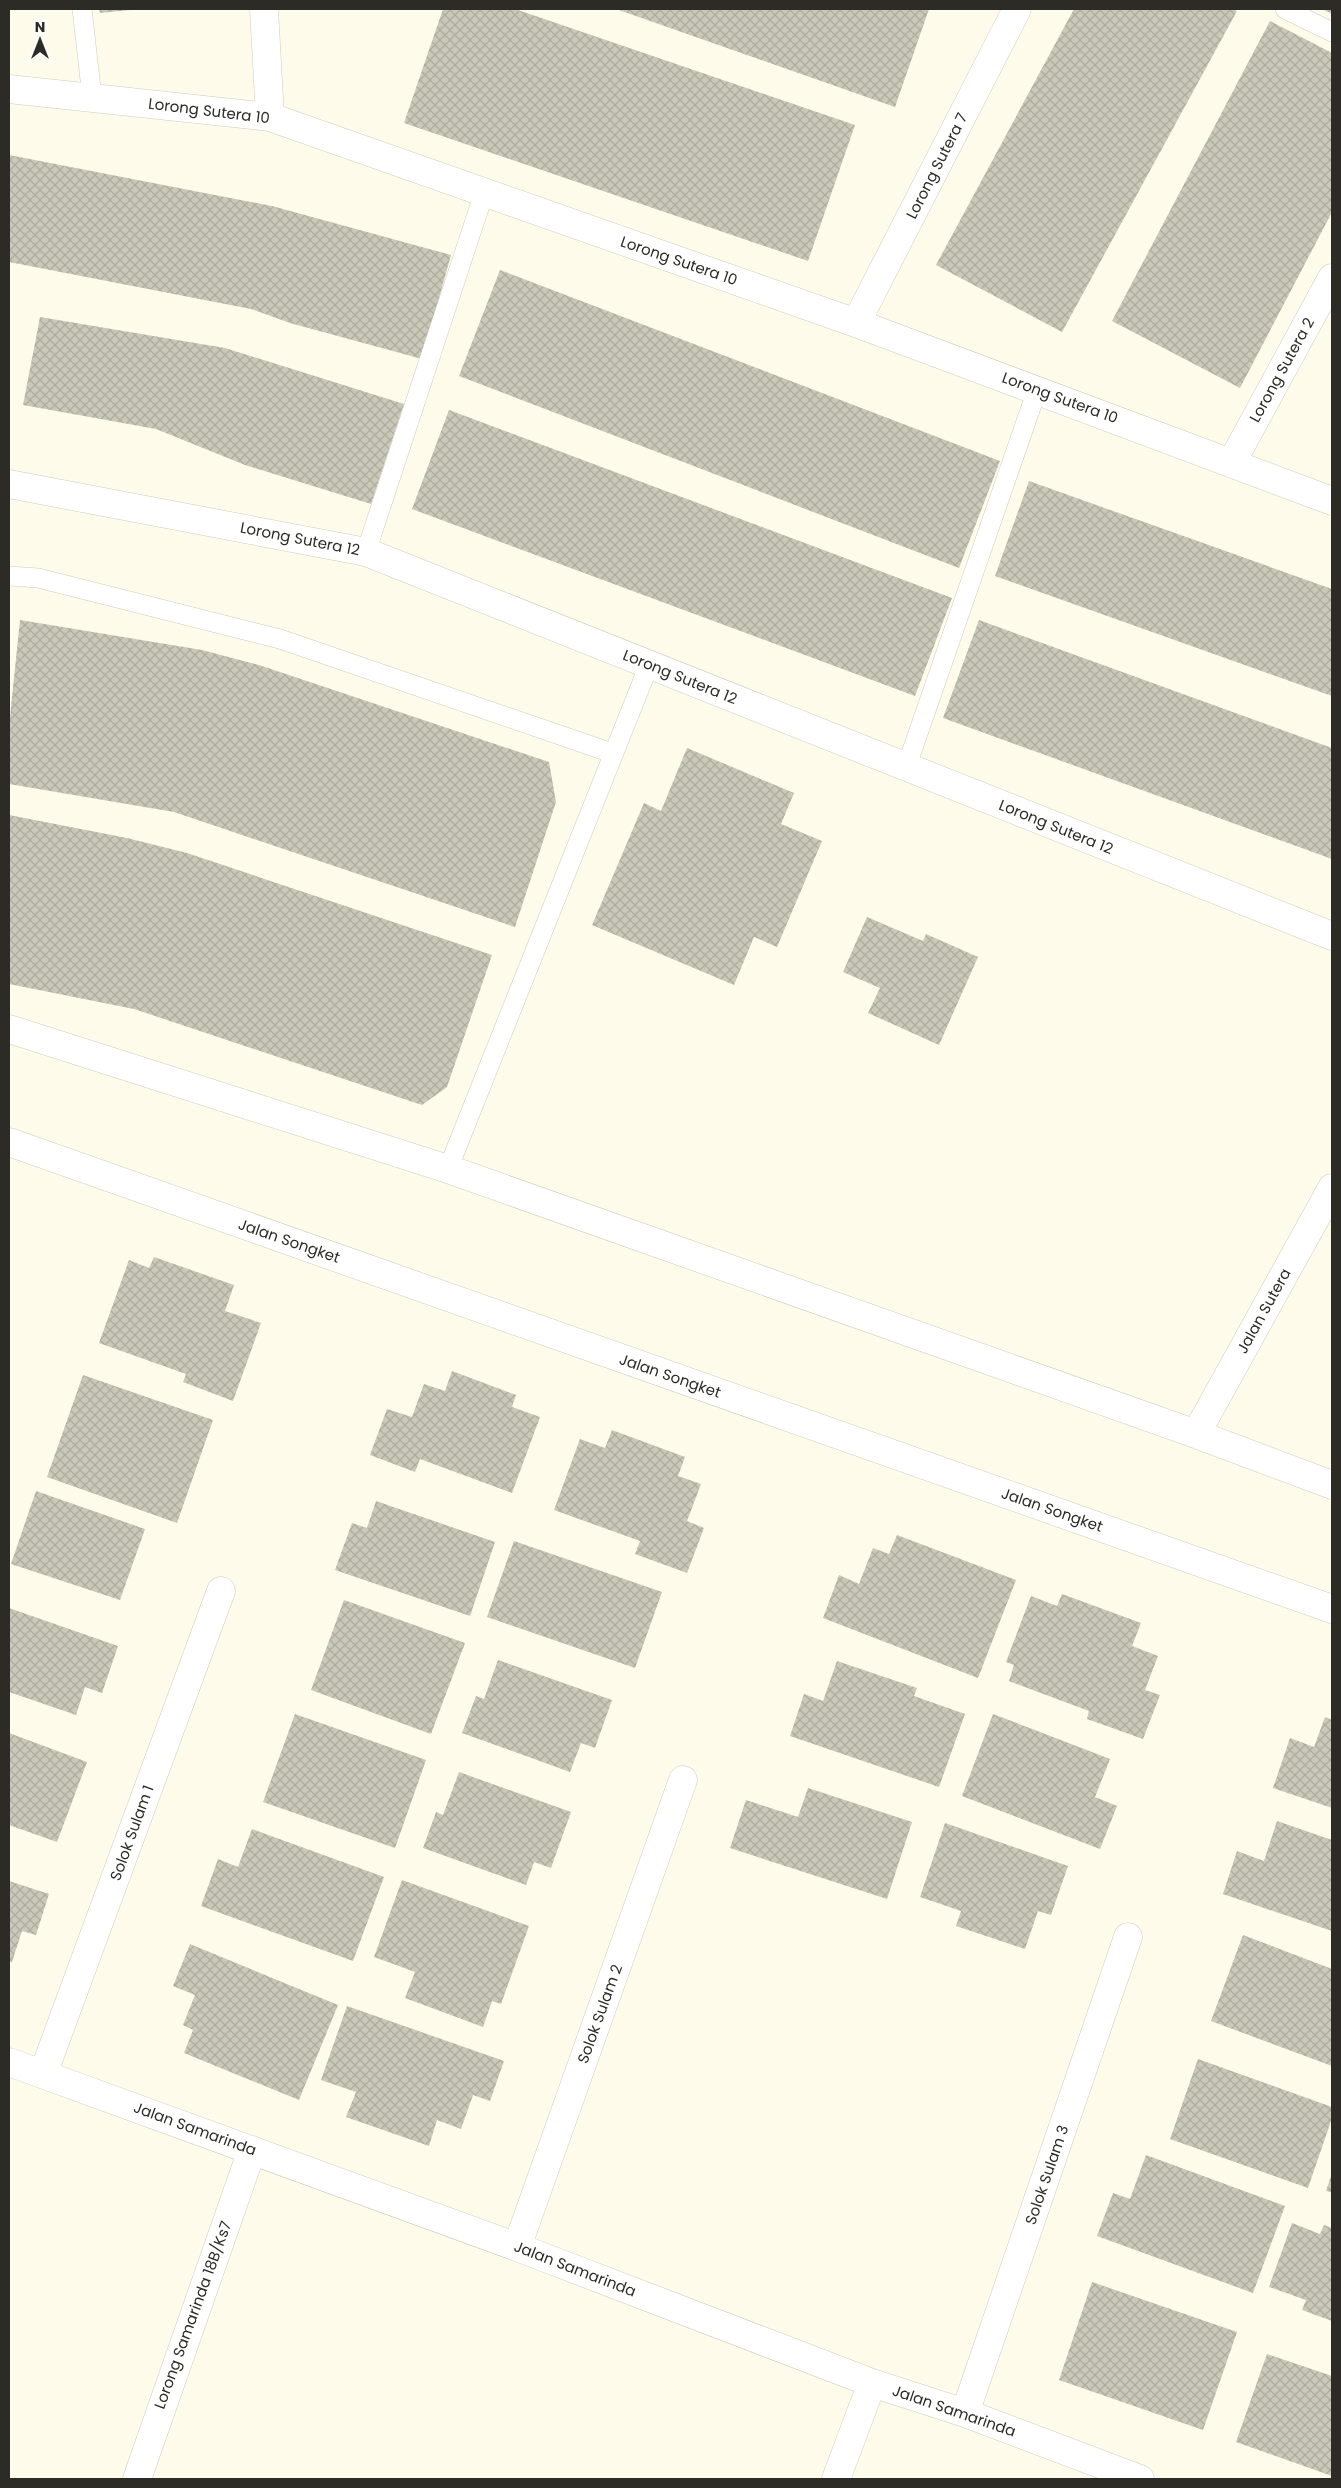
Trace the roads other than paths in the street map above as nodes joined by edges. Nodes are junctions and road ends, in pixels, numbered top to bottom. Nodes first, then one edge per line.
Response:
1 (82, 9) edge
2 (264, 9) edge
3 (1018, 9) edge
4 (1285, 9) edge
5 (1332, 32) edge
6 (9, 89) edge
7 (92, 97) junction
8 (270, 117) junction
9 (484, 192) junction
10 (1332, 278) edge
11 (856, 324) junction
12 (1036, 390) junction
13 (1232, 462) junction
14 (9, 484) edge
15 (1332, 501) edge
16 (366, 552) junction
17 (9, 576) edge
18 (649, 665) junction
19 (612, 753) junction
20 (906, 768) junction
21 (1332, 936) edge
22 (9, 1029) edge
23 (9, 1142) edge
24 (448, 1169) junction
25 (1332, 1188) edge
26 (1196, 1434) junction
27 (1332, 1485) edge
28 (221, 1591) dead end
29 (1332, 1609) edge
30 (683, 1780) dead end
31 (1128, 1937) dead end
32 (9, 2062) edge
33 (42, 2074) junction
34 (252, 2150) junction
35 (518, 2247) junction
36 (872, 2383) junction
37 (965, 2413) junction
38 (136, 2479) edge
39 (836, 2479) edge
40 (1140, 2479) edge

1 - 7 lane
2 - 8 street
3 - 11 street, Lorong Sutera 7
4 - 5 lane
6 - 7 street, Lorong Sutera 10
7 - 8 street, Lorong Sutera 10
8 - 9 street, Lorong Sutera 10
9 - 11 street, Lorong Sutera 10
9 - 16 lane
10 - 13 street, Lorong Sutera 2
11 - 12 street, Lorong Sutera 10
12 - 13 street, Lorong Sutera 10
12 - 20 lane
13 - 15 street, Lorong Sutera 10
14 - 16 street, Lorong Sutera 12
16 - 18 street, Lorong Sutera 12
17 - 19 lane
18 - 19 lane
18 - 20 street, Lorong Sutera 12
19 - 24 lane
20 - 21 street, Lorong Sutera 12
22 - 24 street
23 - 29 street, Jalan Songket
24 - 26 street
25 - 26 street, Jalan Sutera
26 - 27 street
28 - 33 street, Solok Sulam 1
30 - 35 street, Solok Sulam 2
31 - 37 street, Solok Sulam 3
32 - 33 street, Jalan Samarinda
33 - 34 street, Jalan Samarinda
34 - 35 street, Jalan Samarinda
34 - 38 street, Lorong Samarinda 18B/Ks7
35 - 36 street, Jalan Samarinda
36 - 37 street, Jalan Samarinda
36 - 39 street
37 - 40 street, Jalan Samarinda

